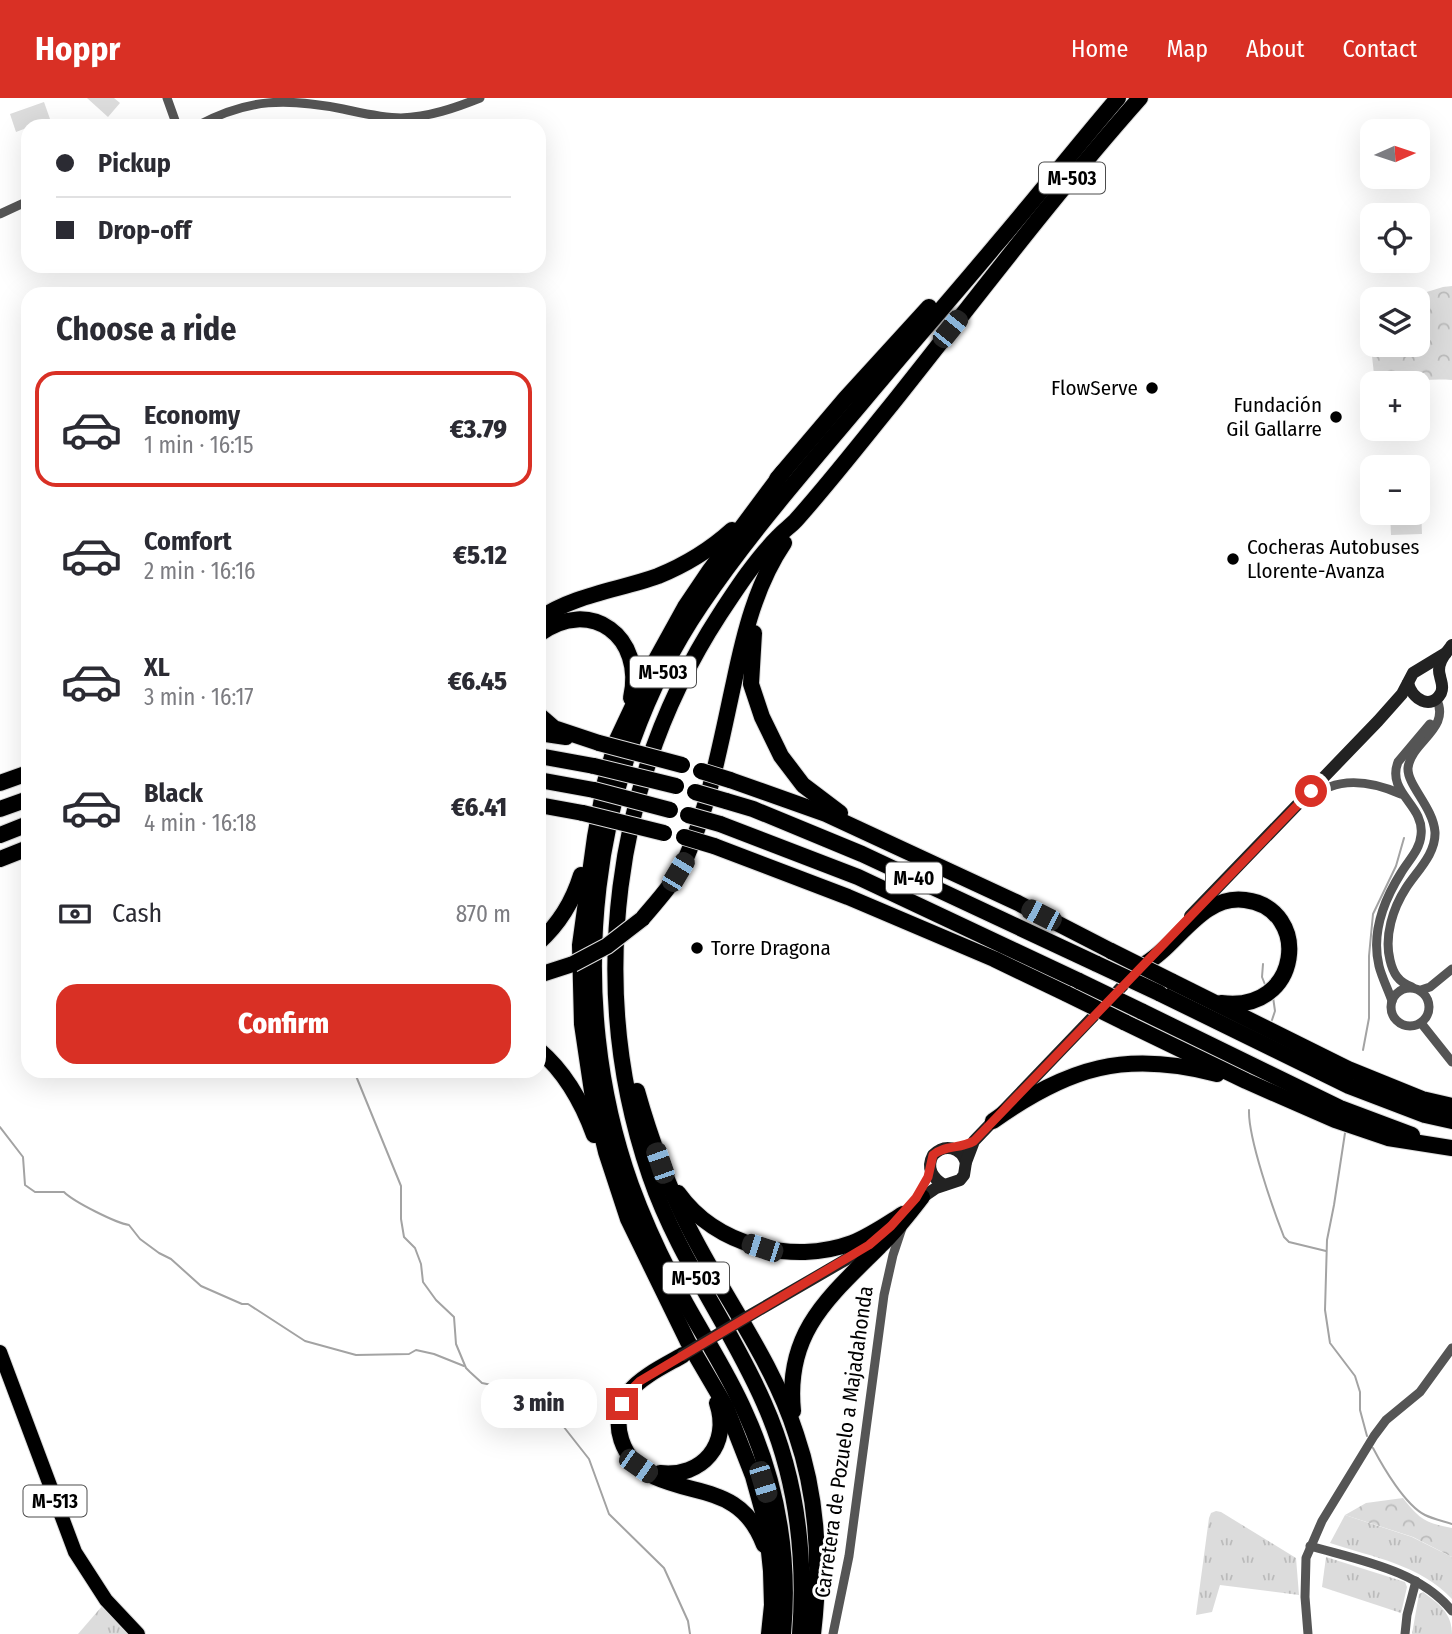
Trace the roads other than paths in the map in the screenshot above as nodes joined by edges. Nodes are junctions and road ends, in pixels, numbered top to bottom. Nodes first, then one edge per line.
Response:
1 (167, 98) edge
2 (480, 98) edge
3 (1118, 98) edge
4 (1140, 98) edge
5 (174, 119) edge
6 (211, 119) edge
7 (1046, 183) junction
8 (21, 204) edge
9 (0, 214) edge
10 (783, 472) junction
11 (794, 523) junction
12 (761, 585) junction
13 (546, 615) edge
14 (546, 629) edge
15 (1449, 649) edge
16 (1424, 668) junction
17 (1408, 683) junction
18 (1440, 687) junction
19 (1418, 700) junction
20 (627, 717) junction
21 (1433, 719) dead end
22 (546, 721) edge
23 (1378, 721) junction
24 (546, 734) edge
25 (599, 743) junction
26 (546, 757) edge
27 (21, 776) edge
28 (546, 781) edge
29 (0, 783) edge
30 (1401, 794) junction
31 (21, 801) edge
32 (546, 806) edge
33 (0, 808) edge
34 (1278, 824) junction
35 (21, 827) edge
36 (868, 833) junction
37 (0, 835) edge
38 (595, 837) junction
39 (21, 851) edge
40 (21, 856) edge
41 (0, 861) edge
42 (617, 914) junction
43 (546, 934) edge
44 (1143, 965) junction
45 (1452, 969) edge
46 (546, 973) edge
47 (1452, 975) edge
48 (1416, 989) junction
49 (1428, 999) junction
50 (1392, 1001) junction
51 (1212, 1002) junction
52 (1421, 1023) junction
53 (546, 1056) edge
54 (1452, 1062) edge
55 (1246, 1081) junction
56 (1452, 1106) edge
57 (993, 1121) junction
58 (1452, 1121) edge
59 (974, 1141) junction
60 (1448, 1147) edge
61 (954, 1149) junction
62 (966, 1162) junction
63 (660, 1163) junction
64 (930, 1171) junction
65 (944, 1185) junction
66 (922, 1196) joint
67 (905, 1214) junction
68 (628, 1219) junction
69 (1452, 1348) edge
70 (0, 1352) edge
71 (683, 1355) joint
72 (709, 1378) junction
73 (726, 1407) junction
74 (796, 1431) junction
75 (638, 1466) junction
76 (1308, 1550) junction
77 (783, 1551) junction
78 (771, 1571) junction
79 (1416, 1581) junction
80 (1452, 1611) edge
81 (138, 1634) edge
82 (769, 1634) edge
83 (783, 1634) edge
84 (800, 1634) edge
85 (813, 1634) edge
86 (833, 1634) edge
87 (1308, 1634) edge
88 (1405, 1634) edge

1 - 5 street
2 - 6 street
3 - 7 highway, M-503
4 - 11 highway, M-503
7 - 10 highway
7 - 77 highway, M-503
8 - 9 street
10 - 13 highway
10 - 20 highway, M-503
11 - 12 highway, M-503
11 - 42 highway, M-503
12 - 36 highway
12 - 46 highway, M-503, bridge
14 - 20 highway
15 - 16 street
15 - 18 street
16 - 17 street
16 - 18 street
17 - 19 street
17 - 23 street
18 - 19 street
18 - 48 street
19 - 23 street
20 - 38 highway, M-503
21 - 30 street
22 - 25 highway
23 - 34 street
24 - 25 highway
25 - 36 highway, bridge
26 - 58 highway, M-40, bridge
27 - 29 highway
28 - 60 highway, M-40, bridge
30 - 34 street
30 - 50 street
31 - 33 highway
32 - 55 highway, bridge
34 - 44 street
35 - 37 highway
36 - 51 highway, bridge
38 - 43 highway
38 - 68 highway, M-503
39 - 41 highway
40 - 41 highway
42 - 63 highway, M-503
42 - 84 highway, M-503
44 - 51 highway
44 - 57 street
45 - 48 street
47 - 49 street
48 - 49 street
48 - 50 street
49 - 52 street
50 - 52 street
51 - 56 highway
52 - 54 street
53 - 68 highway, M-503
55 - 57 highway
55 - 60 highway
57 - 59 street
59 - 61 street
59 - 62 street
61 - 62 street
61 - 64 street
62 - 65 street
63 - 67 highway, M-503
63 - 74 highway, M-503
64 - 65 street
64 - 67 street, Carretera de Pozuelo a Majadahonda
65 - 66 street
66 - 67 highway
67 - 71 street, Carretera de Pozuelo a Majadahonda, bridge
67 - 74 highway
67 - 86 street, Carretera de Pozuelo a Majadahonda
68 - 72 highway, M-503
69 - 76 street
70 - 81 main road, M-513
71 - 75 highway
72 - 73 highway, M-503
72 - 75 highway, M-503
73 - 77 highway
73 - 78 highway, M-503
74 - 85 highway, M-503
75 - 78 highway, M-503
76 - 79 street
76 - 87 street
77 - 83 highway, M-503
78 - 82 highway, M-503
79 - 80 street
79 - 88 street

